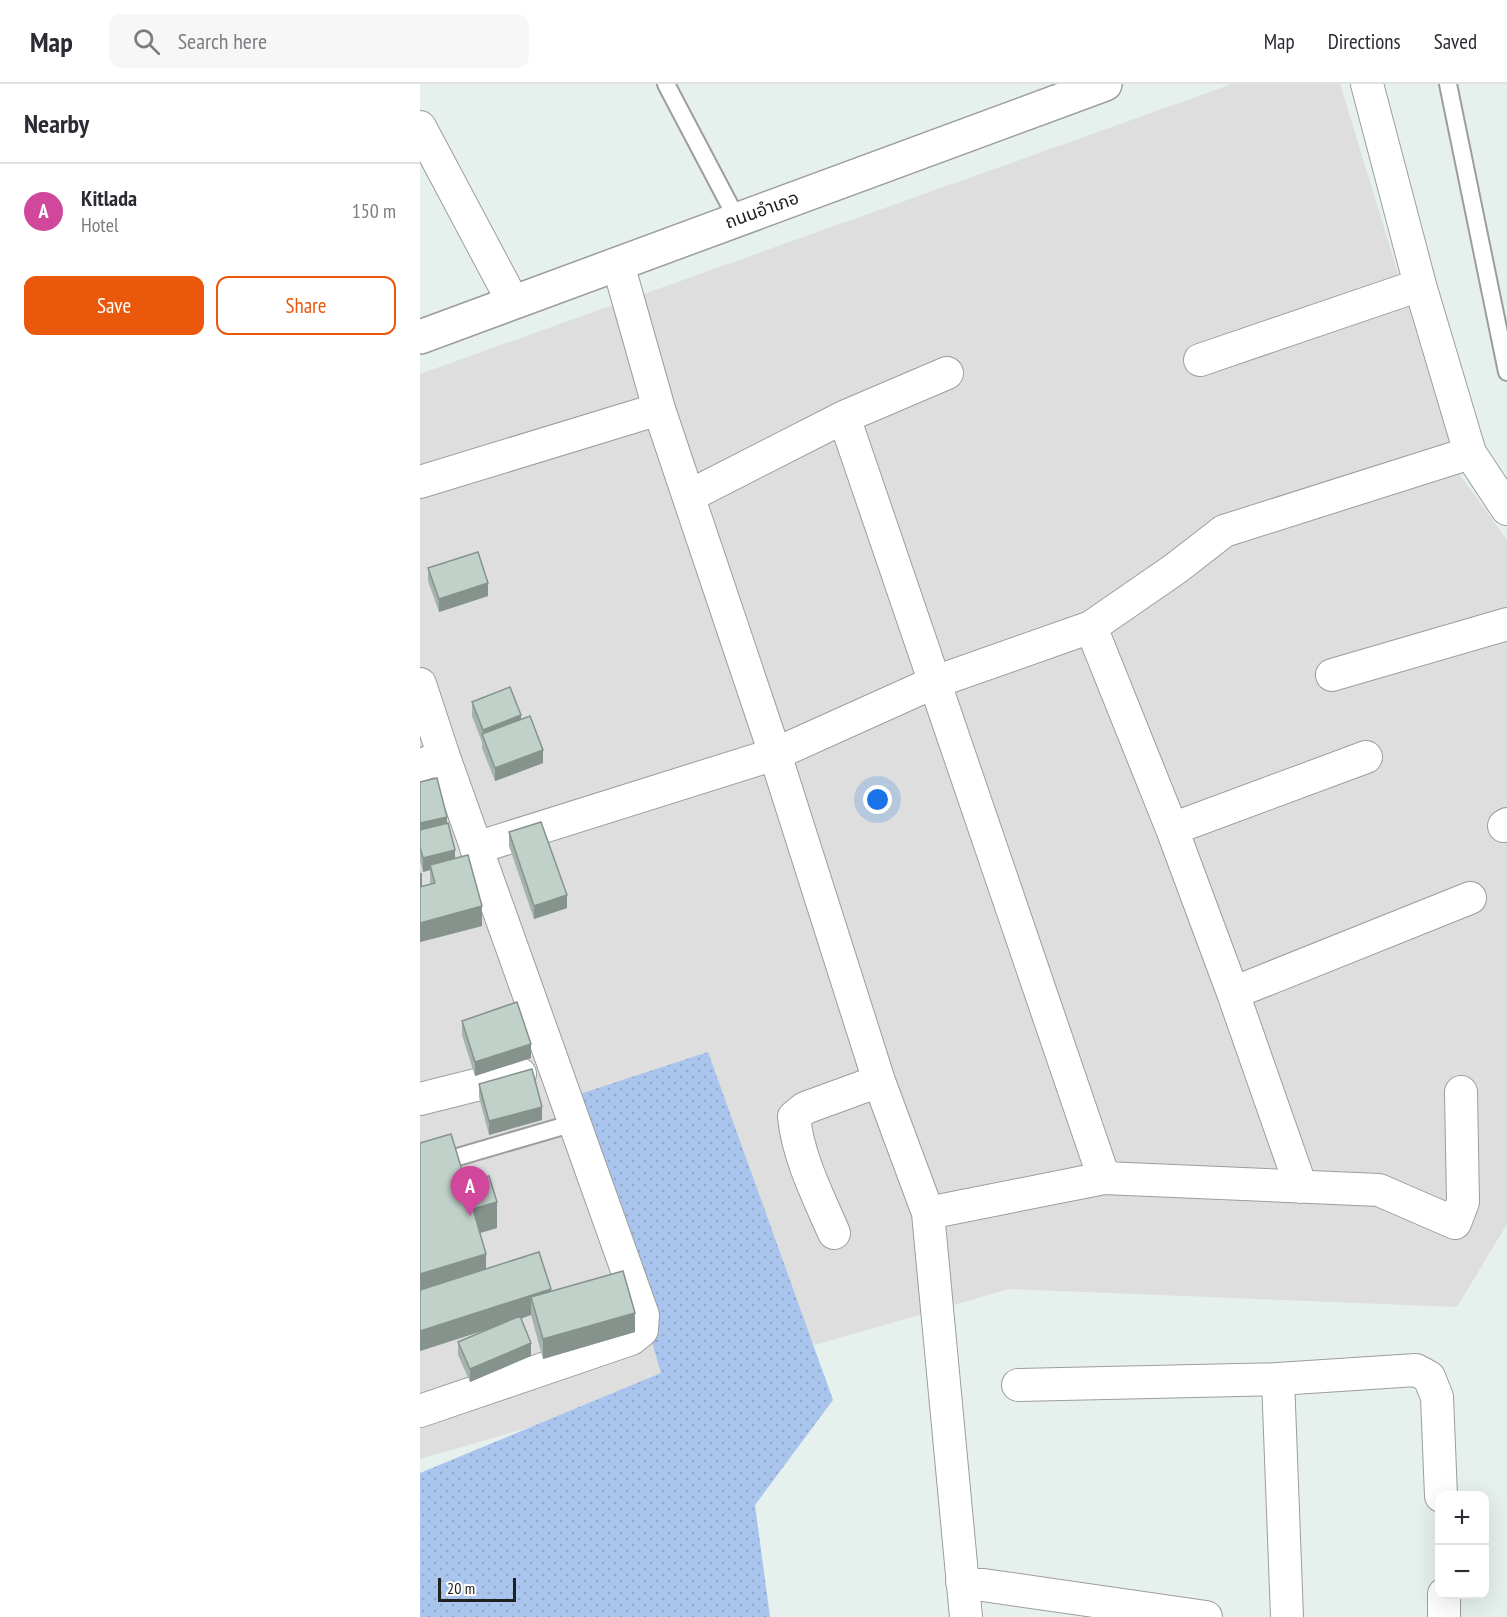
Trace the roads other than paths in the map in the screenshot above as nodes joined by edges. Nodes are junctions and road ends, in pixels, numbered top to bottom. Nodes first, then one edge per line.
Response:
1 (666, 84) edge
2 (1105, 84) edge
3 (1366, 84) edge
4 (1448, 84) edge
5 (420, 127) edge
6 (737, 219) junction
7 (618, 264) junction
8 (1420, 285) junction
9 (513, 302) junction
10 (420, 337) edge
11 (1200, 360) dead end
12 (1507, 372) edge
13 (947, 373) dead end
14 (659, 409) junction
15 (844, 417) junction
16 (1470, 453) junction
17 (420, 482) edge
18 (689, 496) junction
19 (1507, 509) edge
20 (1507, 624) edge
21 (1091, 627) junction
22 (1332, 675) dead end
23 (934, 682) junction
24 (420, 684) edge
25 (775, 754) junction
26 (1366, 757) dead end
27 (432, 761) edge
28 (1172, 829) junction
29 (476, 848) junction
30 (1470, 898) dead end
31 (1233, 993) junction
32 (552, 1065) junction
33 (879, 1081) junction
34 (1461, 1092) dead end
35 (420, 1099) edge
36 (574, 1123) junction
37 (420, 1168) edge
38 (1104, 1178) junction
39 (1301, 1187) junction
40 (928, 1214) junction
41 (834, 1233) dead end
42 (1278, 1379) junction
43 (1018, 1385) dead end
44 (420, 1411) edge
45 (1441, 1491) edge
46 (962, 1582) junction
47 (1443, 1599) edge
48 (966, 1617) edge
49 (1206, 1617) edge
50 (1287, 1617) edge
51 (1444, 1617) edge

1 - 6 lane
2 - 6 street, ถนนอำเภอ
3 - 8 street
4 - 12 lane
5 - 9 street
6 - 7 street, ถนนอำเภอ
7 - 9 street, ถนนอำเภอ
7 - 14 street
8 - 11 street
8 - 16 street
9 - 10 street, ถนนอำเภอ
13 - 15 street
14 - 17 street
14 - 18 street
15 - 18 street
15 - 23 street
16 - 19 street
16 - 21 street
18 - 25 street
20 - 22 street
21 - 23 street
21 - 28 street
23 - 25 street
23 - 38 street
24 - 27 street
25 - 29 street
25 - 33 street
26 - 28 street
27 - 29 street
28 - 31 street
29 - 32 street
30 - 31 street
31 - 39 street
32 - 35 street
32 - 36 street
33 - 40 street
33 - 41 street
34 - 39 street
36 - 37 lane
36 - 44 street
38 - 39 street
38 - 40 street
40 - 46 street
42 - 43 street
42 - 45 street
42 - 50 street
46 - 48 street
46 - 49 street
47 - 51 street

